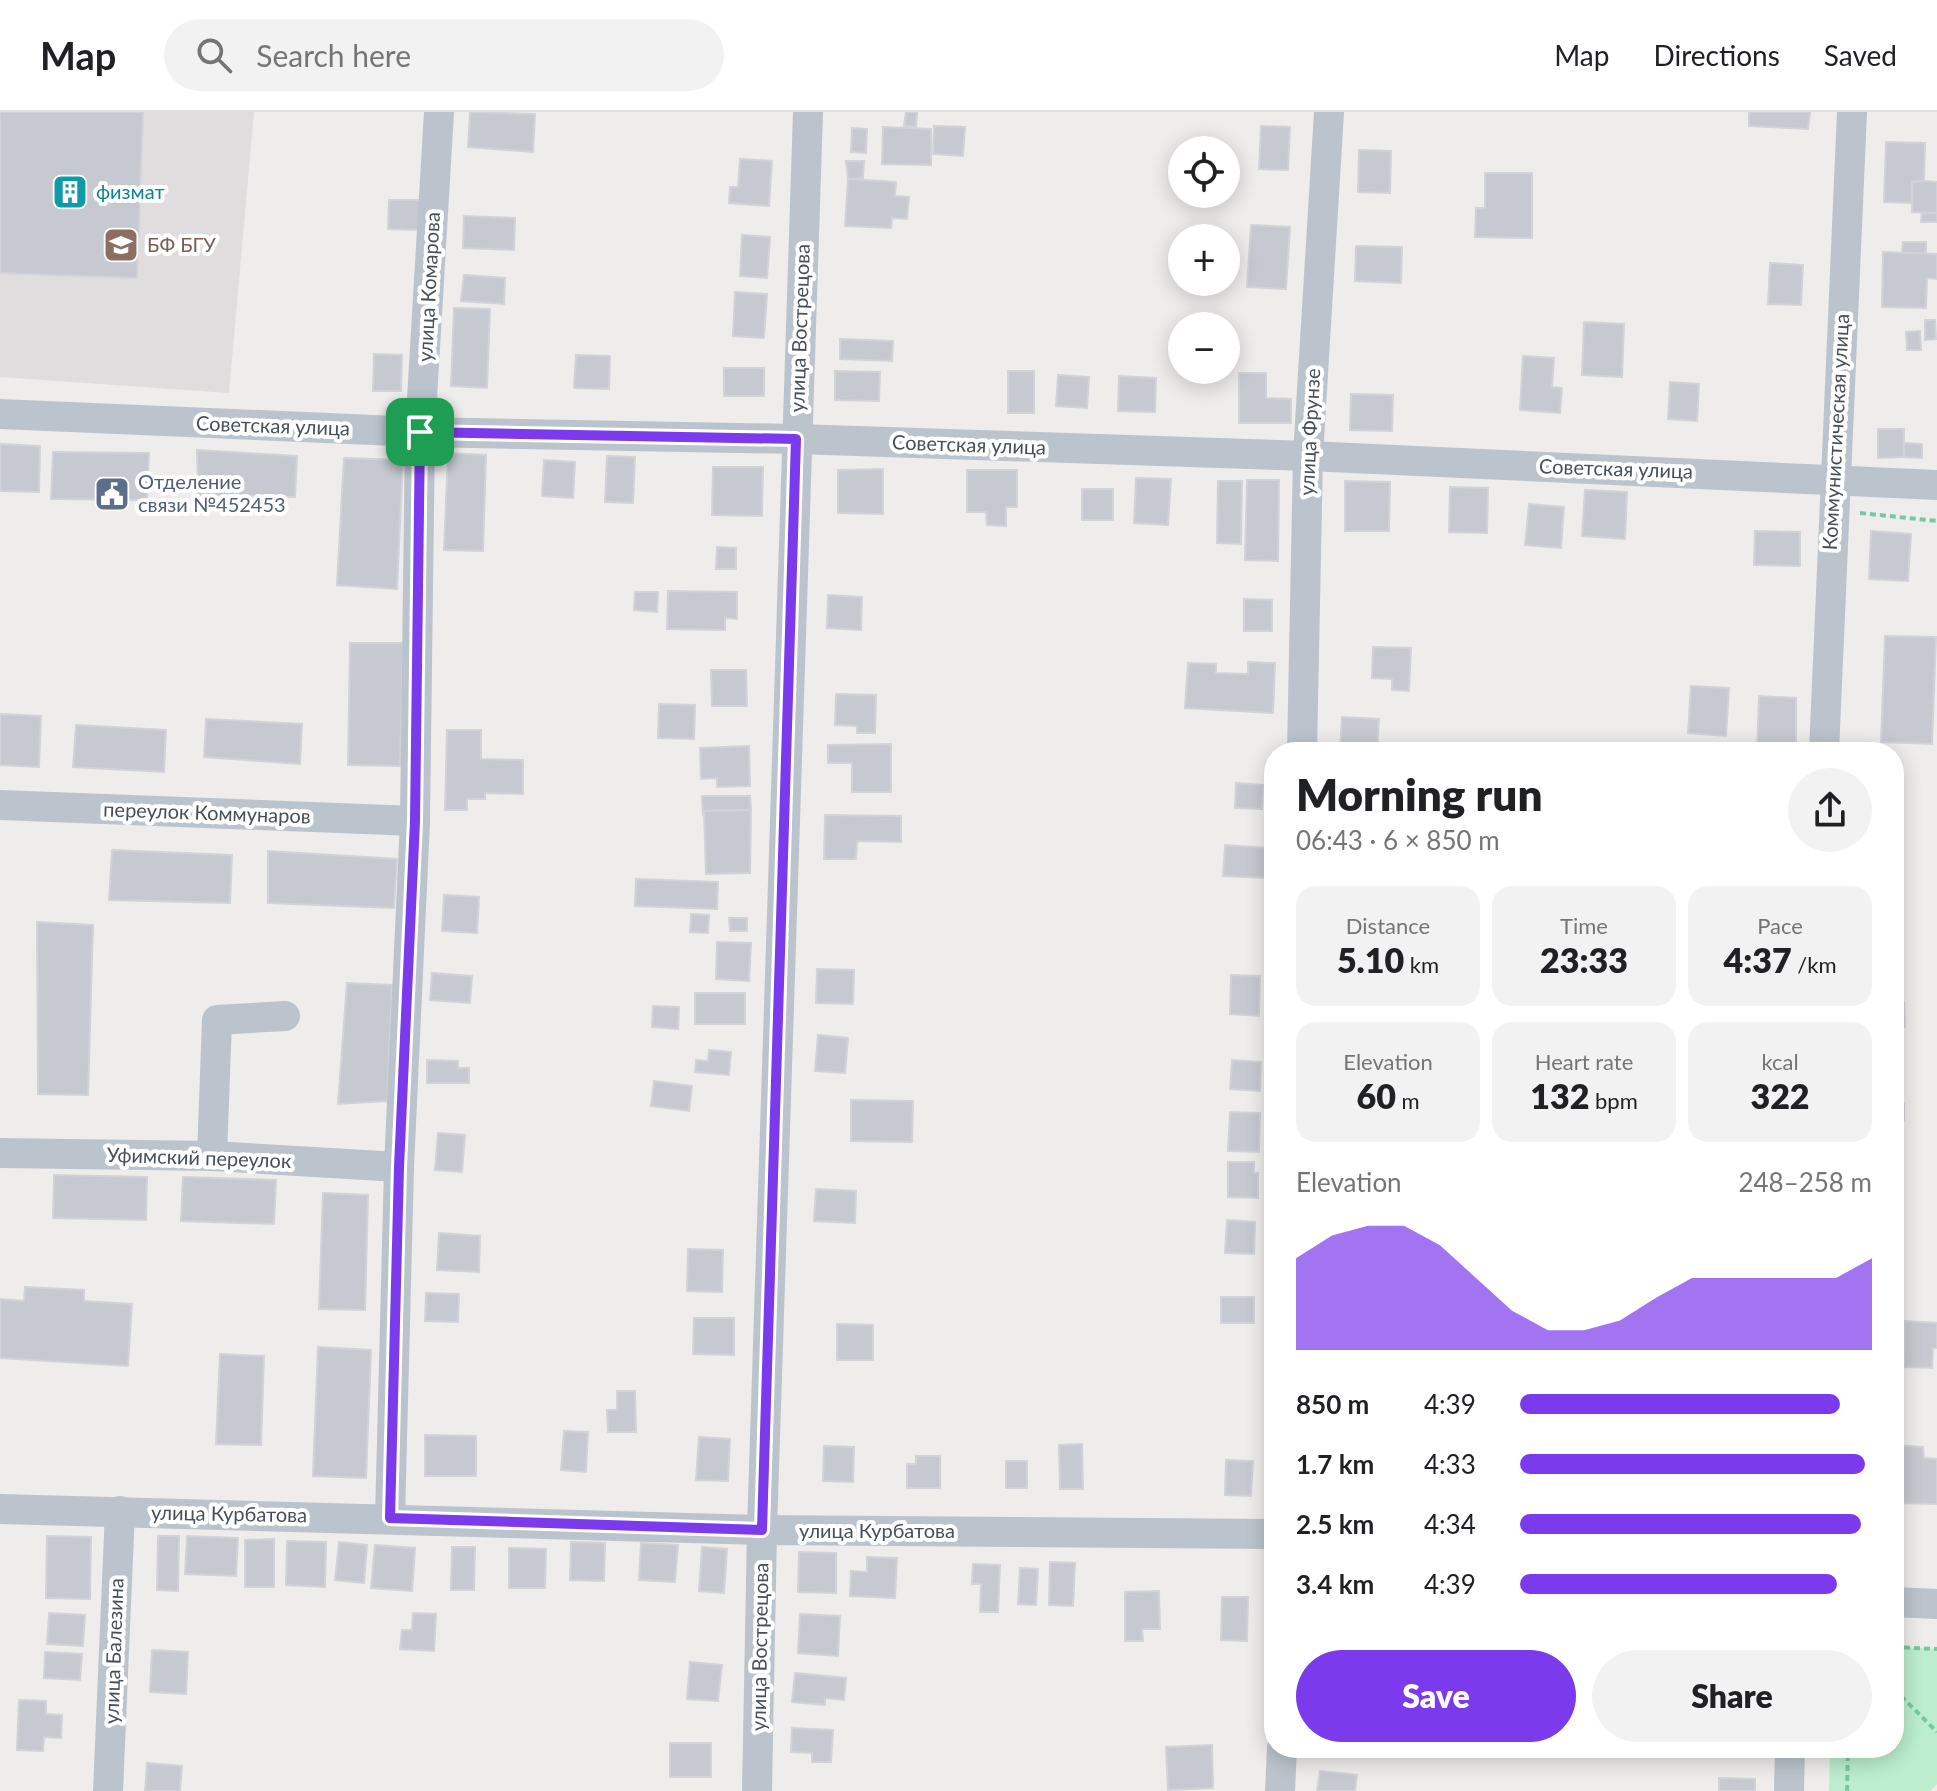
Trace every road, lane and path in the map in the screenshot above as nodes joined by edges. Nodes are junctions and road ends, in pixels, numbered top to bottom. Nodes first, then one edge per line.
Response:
1 (439, 112) edge
2 (808, 112) edge
3 (1329, 112) edge
4 (1852, 112) edge
5 (0, 414) edge
6 (420, 432) junction
7 (796, 439) junction
8 (1308, 456) junction
9 (1937, 485) edge
10 (1833, 493) junction
11 (1937, 521) edge
12 (1302, 742) edge
13 (1824, 742) edge
14 (0, 805) edge
15 (415, 821) junction
16 (285, 1016) dead end
17 (0, 1153) edge
18 (212, 1156) junction
19 (399, 1167) junction
20 (0, 1509) edge
21 (120, 1511) junction
22 (390, 1518) junction
23 (762, 1530) junction
24 (1264, 1534) edge
25 (1904, 1602) edge
26 (1937, 1604) edge
27 (1904, 1647) edge
28 (1937, 1649) edge
29 (1904, 1699) edge
30 (1937, 1732) edge
31 (1282, 1758) edge
32 (1790, 1758) edge
33 (1848, 1758) edge
34 (108, 1791) edge
35 (757, 1791) edge
36 (1280, 1791) edge
37 (1789, 1791) edge
38 (1847, 1791) edge

1 - 6 street, улица Комарова
2 - 7 street, улица Вострецова
3 - 8 street, улица Фрунзе
4 - 10 street, Коммунистическая улица
5 - 6 street, Советская улица
6 - 7 street, Советская улица
6 - 15 street, улица Комарова
7 - 8 street, Советская улица
7 - 23 street, улица Вострецова
8 - 10 street, Советская улица
8 - 12 street, улица Фрунзе
9 - 10 street, Советская улица
10 - 11 path
10 - 13 street, Коммунистическая улица
14 - 15 street, переулок Коммунаров
15 - 19 street, улица Комарова
16 - 18 street
17 - 18 street, Уфимский переулок
18 - 19 street, Уфимский переулок
19 - 22 street, улица Комарова
20 - 21 street, улица Курбатова
21 - 22 street, улица Курбатова
21 - 34 street, улица Балезина
22 - 23 street, улица Курбатова
23 - 24 street, улица Курбатова
23 - 35 street, улица Вострецова
25 - 26 street
27 - 28 path
29 - 30 path
31 - 36 street
32 - 37 street
33 - 38 path

